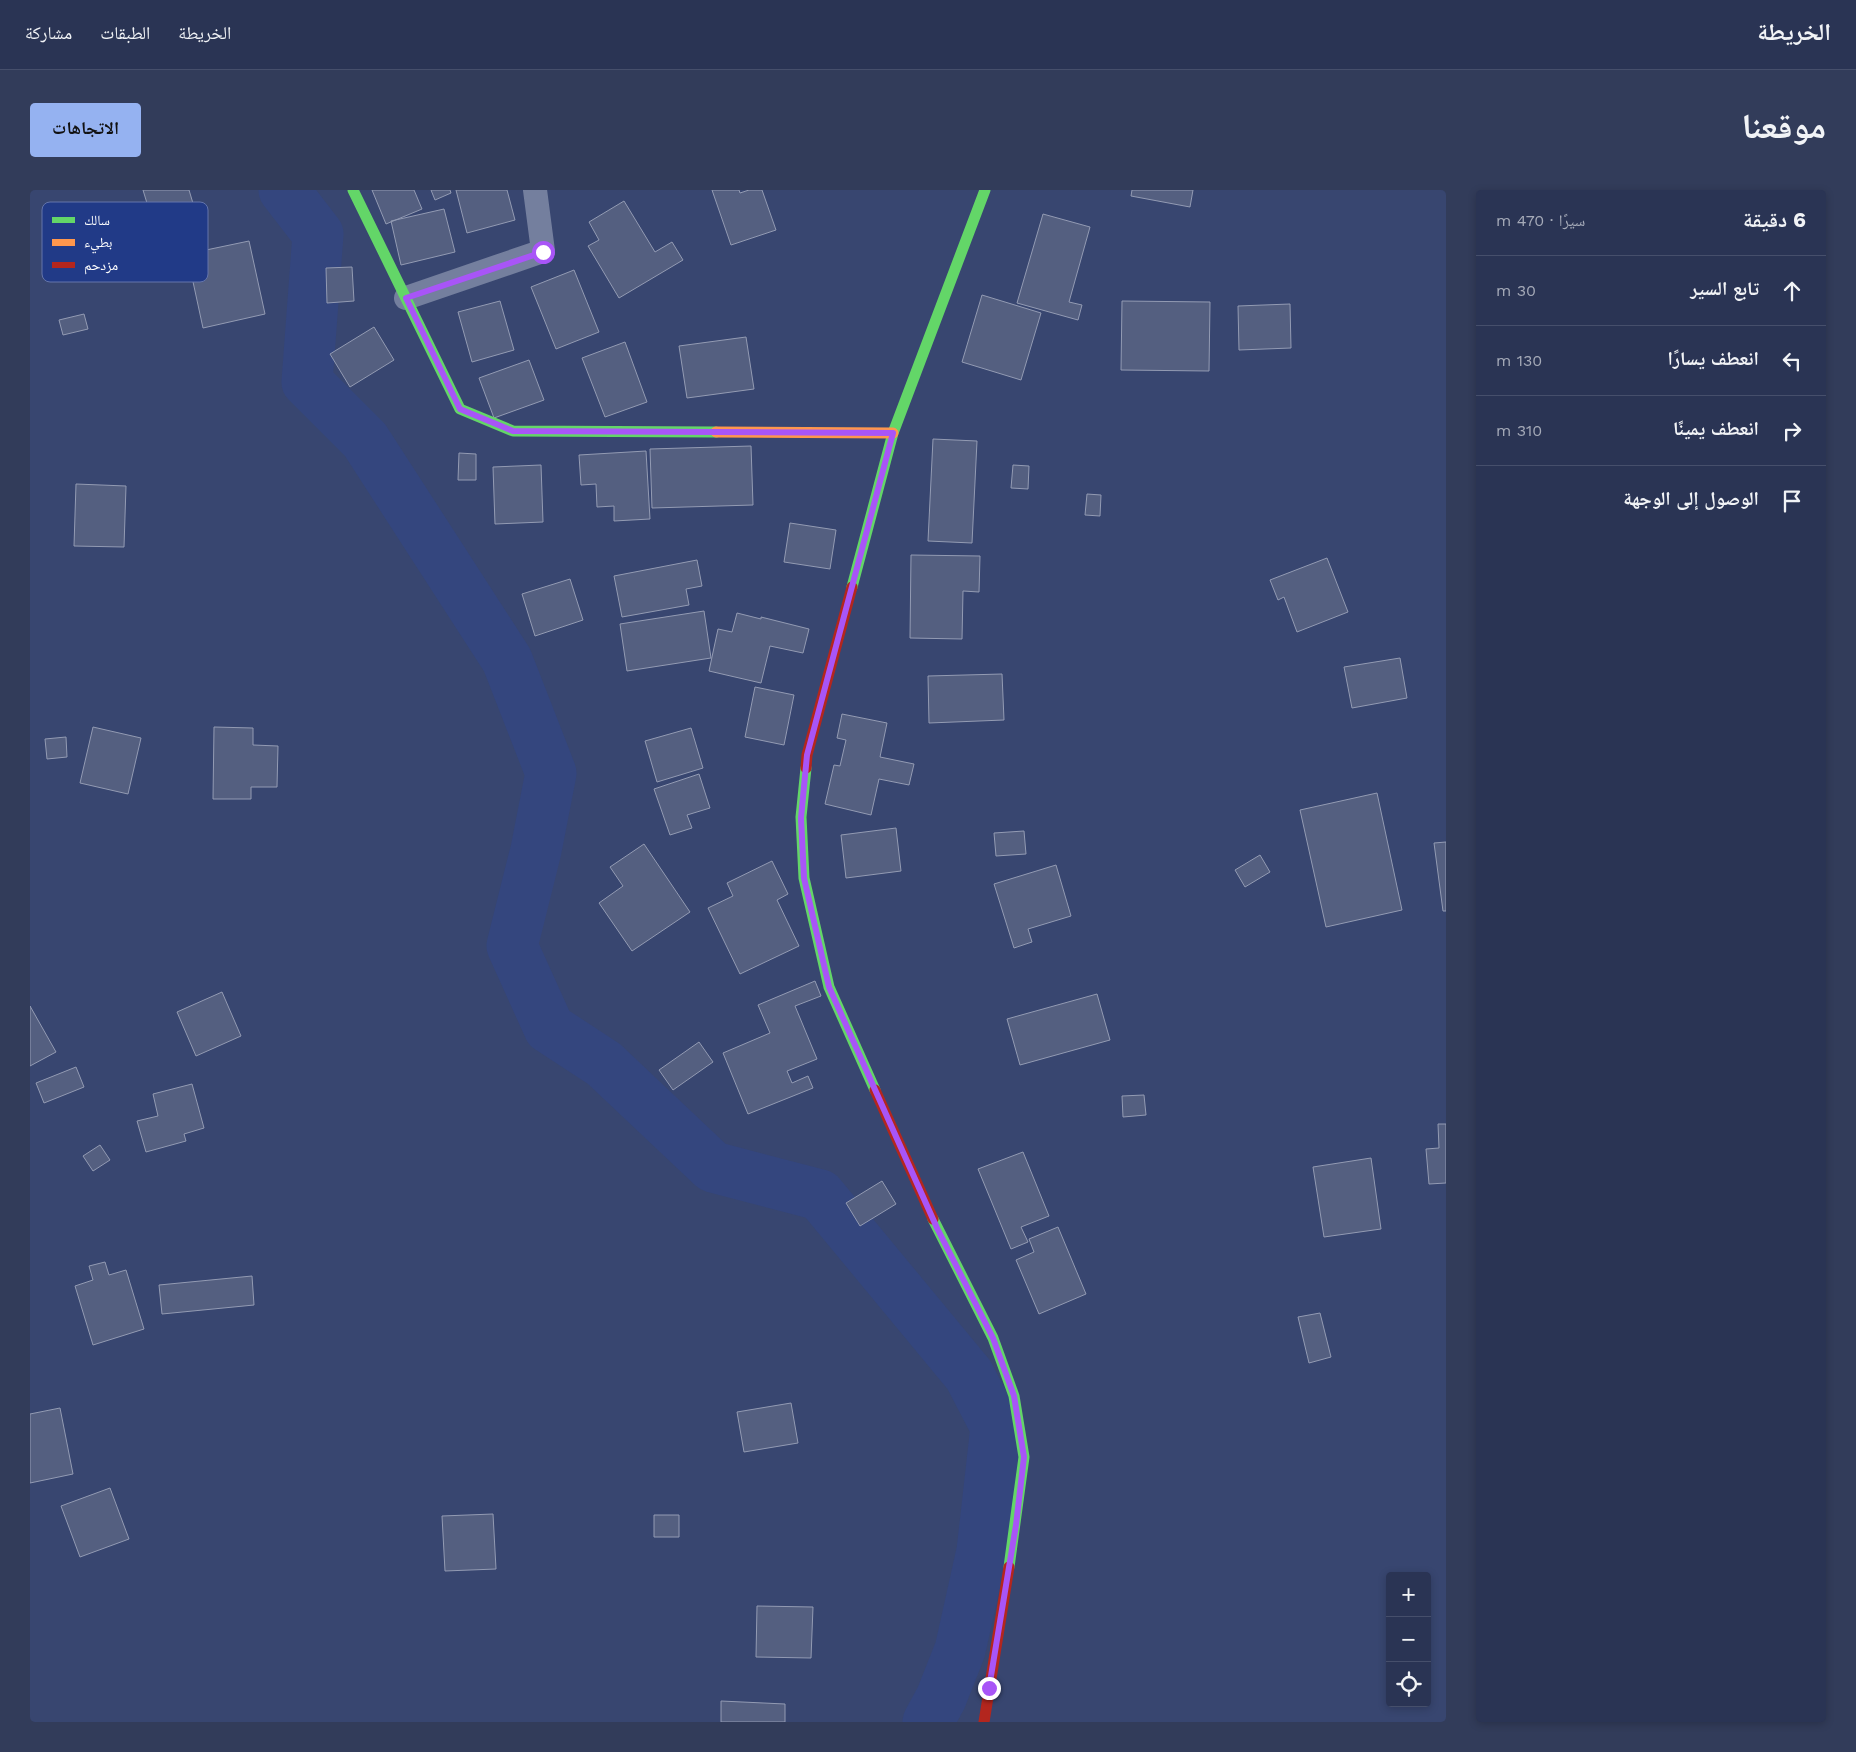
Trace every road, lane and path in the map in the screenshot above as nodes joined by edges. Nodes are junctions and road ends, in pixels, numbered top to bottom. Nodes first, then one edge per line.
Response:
1 (354, 190) edge
2 (535, 190) edge
3 (985, 190) edge
4 (406, 298) junction
5 (893, 433) junction
6 (984, 1722) edge

1 - 4 main road
2 - 4 street
3 - 5 main road
4 - 5 main road
5 - 6 main road

